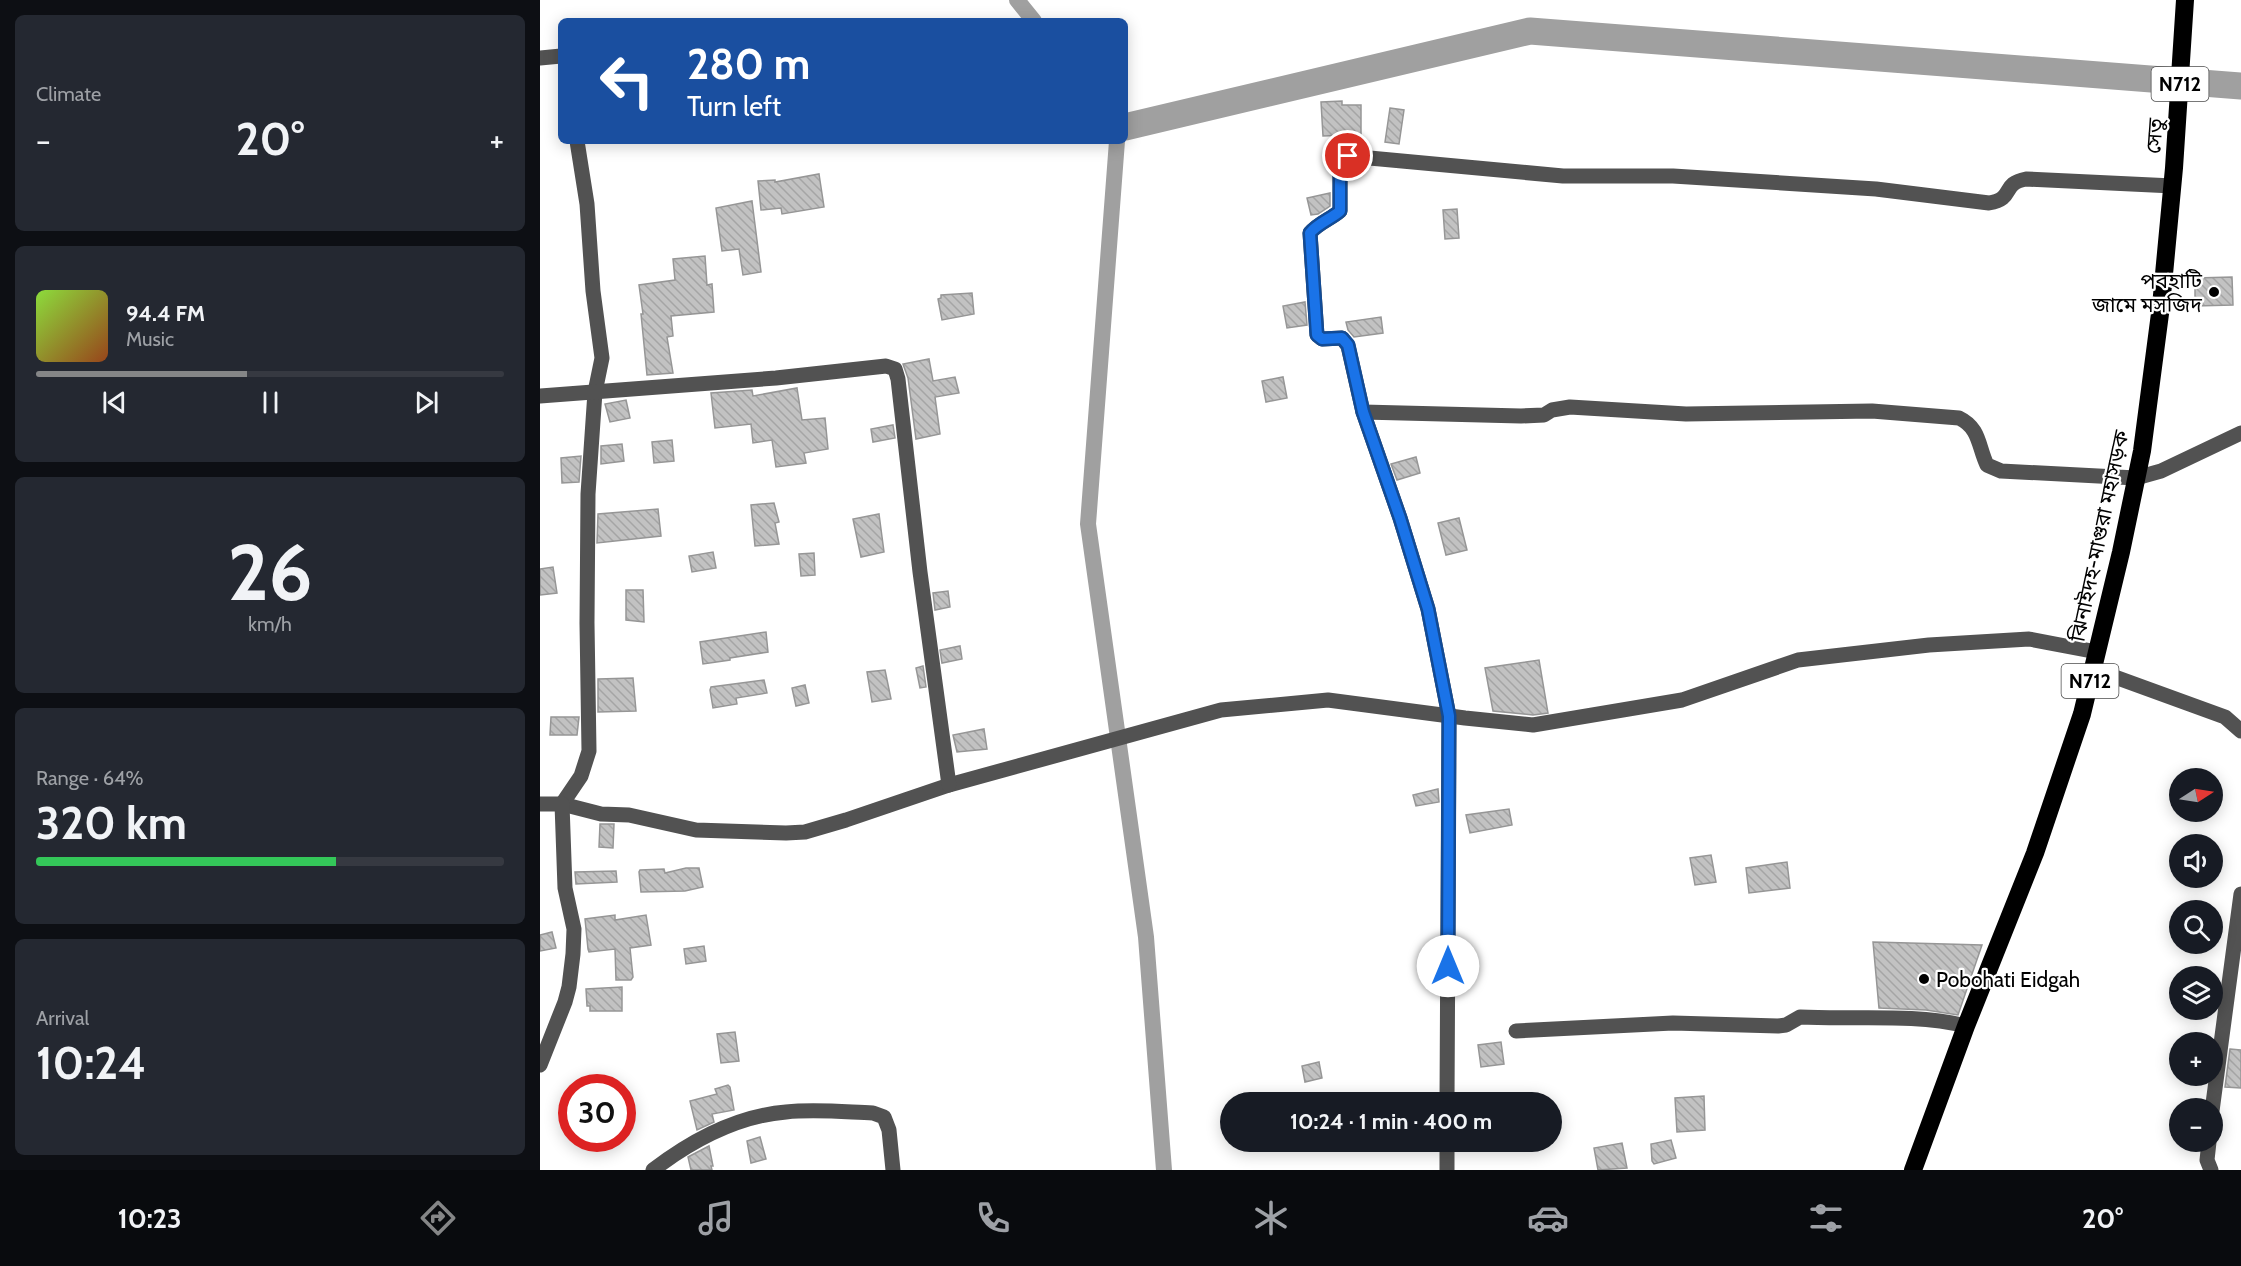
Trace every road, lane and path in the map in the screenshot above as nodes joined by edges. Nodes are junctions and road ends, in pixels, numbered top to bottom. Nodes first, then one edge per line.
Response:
1 (2186, 0) edge
2 (558, 56) edge
3 (540, 58) edge
4 (578, 144) edge
5 (2174, 177) junction
6 (595, 392) junction
7 (540, 396) edge
8 (1363, 412) junction
9 (2241, 433) edge
10 (2136, 478) junction
11 (2095, 661) junction
12 (1449, 716) junction
13 (2241, 731) edge
14 (949, 786) junction
15 (540, 804) edge
16 (561, 804) junction
17 (2241, 894) edge
18 (1966, 1026) junction
19 (1516, 1031) dead end
20 (541, 1057) edge
21 (1447, 1092) edge
22 (2214, 1098) edge
23 (1447, 1152) edge
24 (2208, 1152) edge
25 (654, 1170) edge
26 (893, 1170) edge
27 (1447, 1170) edge
28 (1912, 1170) edge
29 (2211, 1170) edge

1 - 5 highway, সেতু / N712
2 - 3 street
4 - 6 street
5 - 8 street
5 - 10 highway, ঝিনাইদহ-মাগুরা মহাসড়ক / N712
6 - 7 street
6 - 14 street
6 - 16 street
8 - 10 street
8 - 12 street
9 - 10 street
10 - 11 highway, ঝিনাইদহ-মাগুরা মহাসড়ক / N712
11 - 12 street
11 - 13 street
11 - 18 highway, ঝিনাইদহ-মাগুরা মহাসড়ক / N712
12 - 14 street
12 - 21 street
14 - 16 street
15 - 16 street
16 - 20 street
17 - 22 street
18 - 19 street
18 - 28 highway, ঝিনাইদহ-মাগুরা মহাসড়ক / N712
23 - 27 street
24 - 29 street
25 - 26 street

